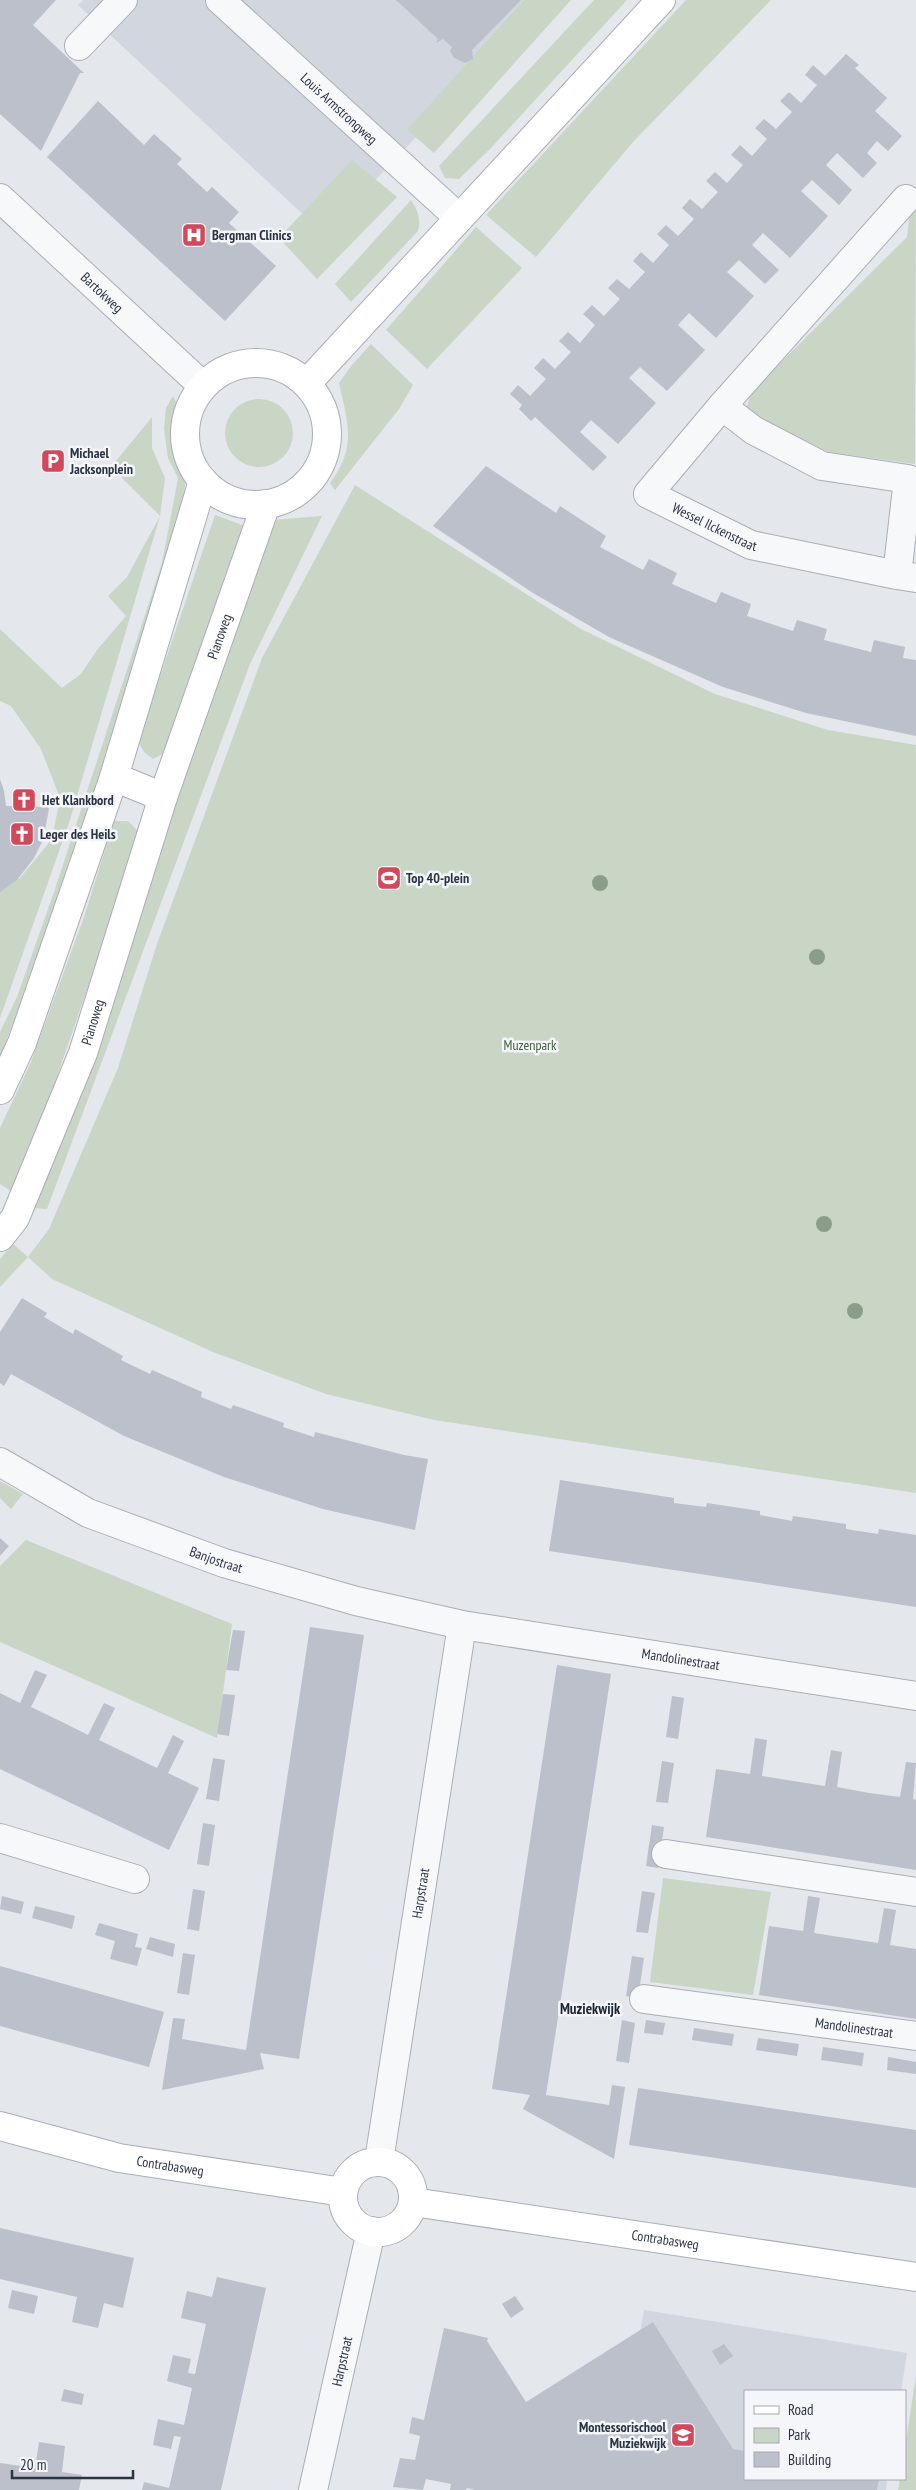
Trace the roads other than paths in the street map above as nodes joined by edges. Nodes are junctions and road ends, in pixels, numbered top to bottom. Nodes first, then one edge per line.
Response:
1 (124, 0) edge
2 (220, 0) edge
3 (661, 0) edge
4 (79, 46) dead end
5 (0, 198) edge
6 (906, 199) dead end
7 (459, 218) junction
8 (307, 383) junction
9 (203, 386) junction
10 (722, 406) junction
11 (203, 481) junction
12 (266, 504) junction
13 (907, 577) edge
14 (114, 776) junction
15 (163, 797) junction
16 (0, 1090) edge
17 (0, 1237) edge
18 (0, 1462) edge
19 (453, 1624) junction
20 (916, 1696) edge
21 (2, 1843) edge
22 (666, 1854) dead end
23 (135, 1879) dead end
24 (916, 1892) edge
25 (644, 1999) dead end
26 (916, 2036) edge
27 (0, 2126) edge
28 (379, 2161) junction
29 (343, 2192) junction
30 (413, 2202) junction
31 (371, 2231) junction
32 (916, 2278) edge
33 (313, 2490) edge

1 - 4 street
2 - 7 street, Louis Armstrongweg
3 - 7 street
5 - 9 street, Bartokweg
6 - 10 street, Wessel Ilckenstraat
7 - 8 street
8 - 9 street
8 - 12 street
9 - 11 street
10 - 13 street, Wessel Ilckenstraat
10 - 13 street, Wessel Ilckenstraat
11 - 12 street
11 - 14 street
12 - 15 street, Pianoweg
14 - 15 street
14 - 16 street
15 - 17 street, Pianoweg
18 - 19 street, Banjostraat
19 - 20 street, Mandolinestraat
19 - 28 street, Harpstraat
21 - 23 street
22 - 24 street
25 - 26 street, Mandolinestraat
27 - 29 street, Contrabasweg
28 - 29 street
28 - 30 street
29 - 31 street
30 - 31 street
30 - 32 street, Contrabasweg
31 - 33 street, Harpstraat

